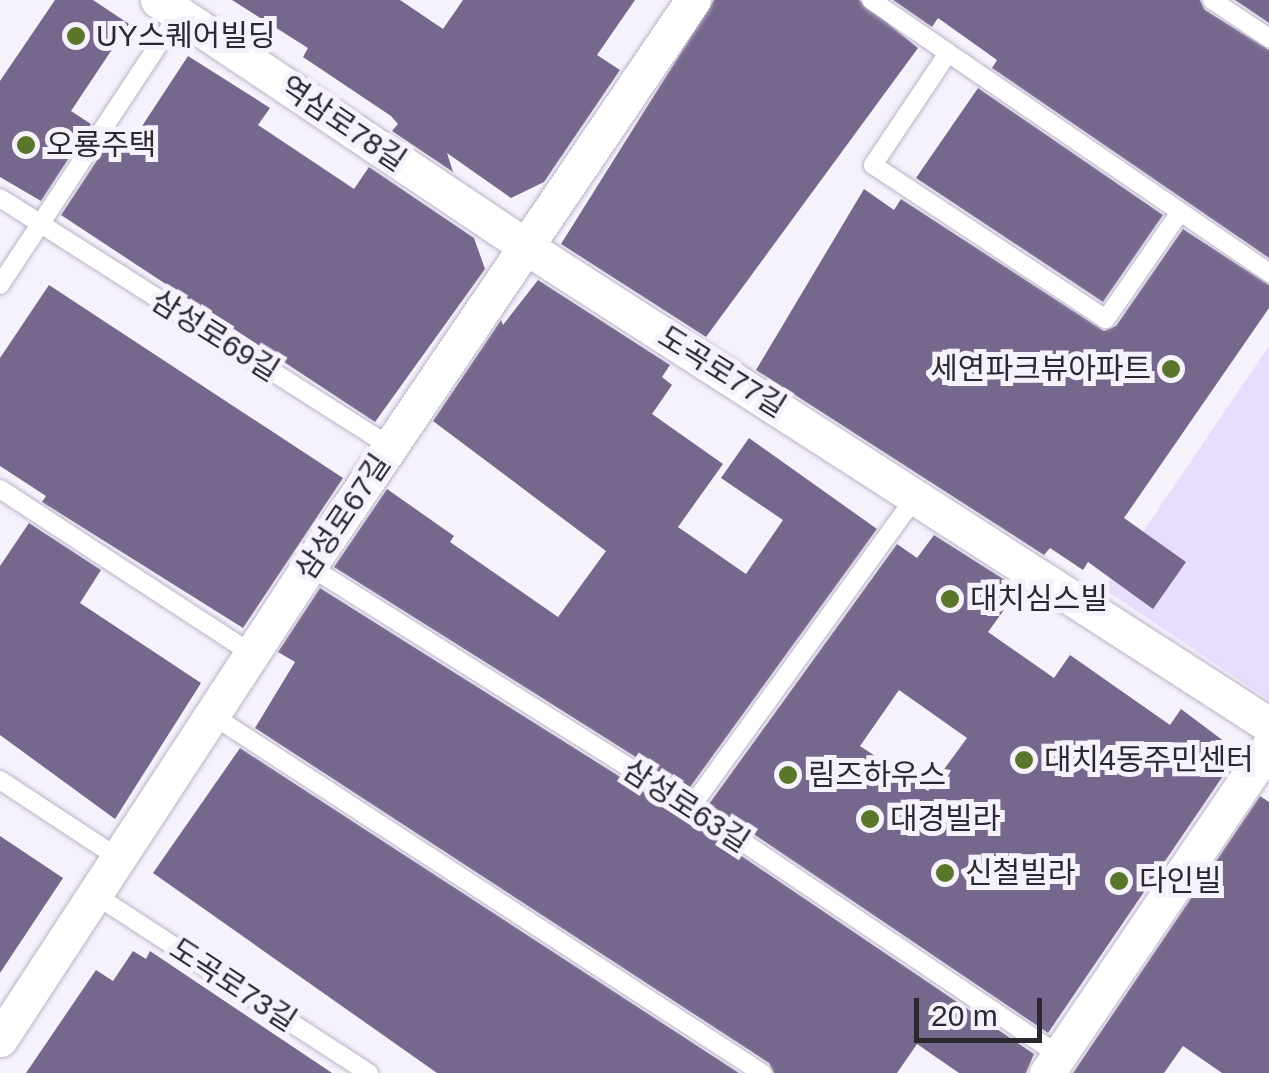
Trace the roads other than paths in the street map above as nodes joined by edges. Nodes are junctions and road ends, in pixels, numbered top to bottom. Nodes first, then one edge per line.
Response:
1 (693, 0) edge
2 (871, 0) edge
3 (1212, 0) edge
4 (175, 4) edge
5 (1269, 38) edge
6 (948, 54) junction
7 (0, 198) edge
8 (1180, 212) junction
9 (40, 224) junction
10 (528, 248) junction
11 (1269, 273) edge
12 (0, 285) edge
13 (390, 447) junction
14 (0, 488) edge
15 (917, 496) junction
16 (309, 566) junction
17 (254, 654) junction
18 (215, 716) junction
19 (1269, 725) edge
20 (1269, 746) edge
21 (0, 780) edge
22 (691, 807) junction
23 (121, 859) junction
24 (97, 896) junction
25 (0, 1039) edge
26 (1052, 1064) edge
27 (369, 1073) edge
28 (762, 1073) edge

1 - 10 street, 삼성로67길
2 - 6 lane
3 - 5 lane
4 - 9 lane
4 - 10 street, 역삼로78길
6 - 8 lane
6 - 8 lane
7 - 9 lane, 삼성로69길
8 - 11 lane
9 - 12 lane
9 - 13 lane, 삼성로69길
10 - 13 street, 삼성로67길
10 - 15 street, 도곡로77길
13 - 16 street, 삼성로67길
14 - 17 lane
15 - 19 street, 도곡로77길
15 - 22 lane
16 - 17 street, 삼성로67길
16 - 22 lane, 삼성로63길
17 - 18 street, 삼성로67길
18 - 23 street, 삼성로67길
18 - 28 lane
20 - 26 street, 삼성로63길
21 - 23 lane
22 - 26 lane, 삼성로63길
23 - 24 street, 삼성로67길
24 - 25 street, 삼성로67길
24 - 27 lane, 도곡로73길

